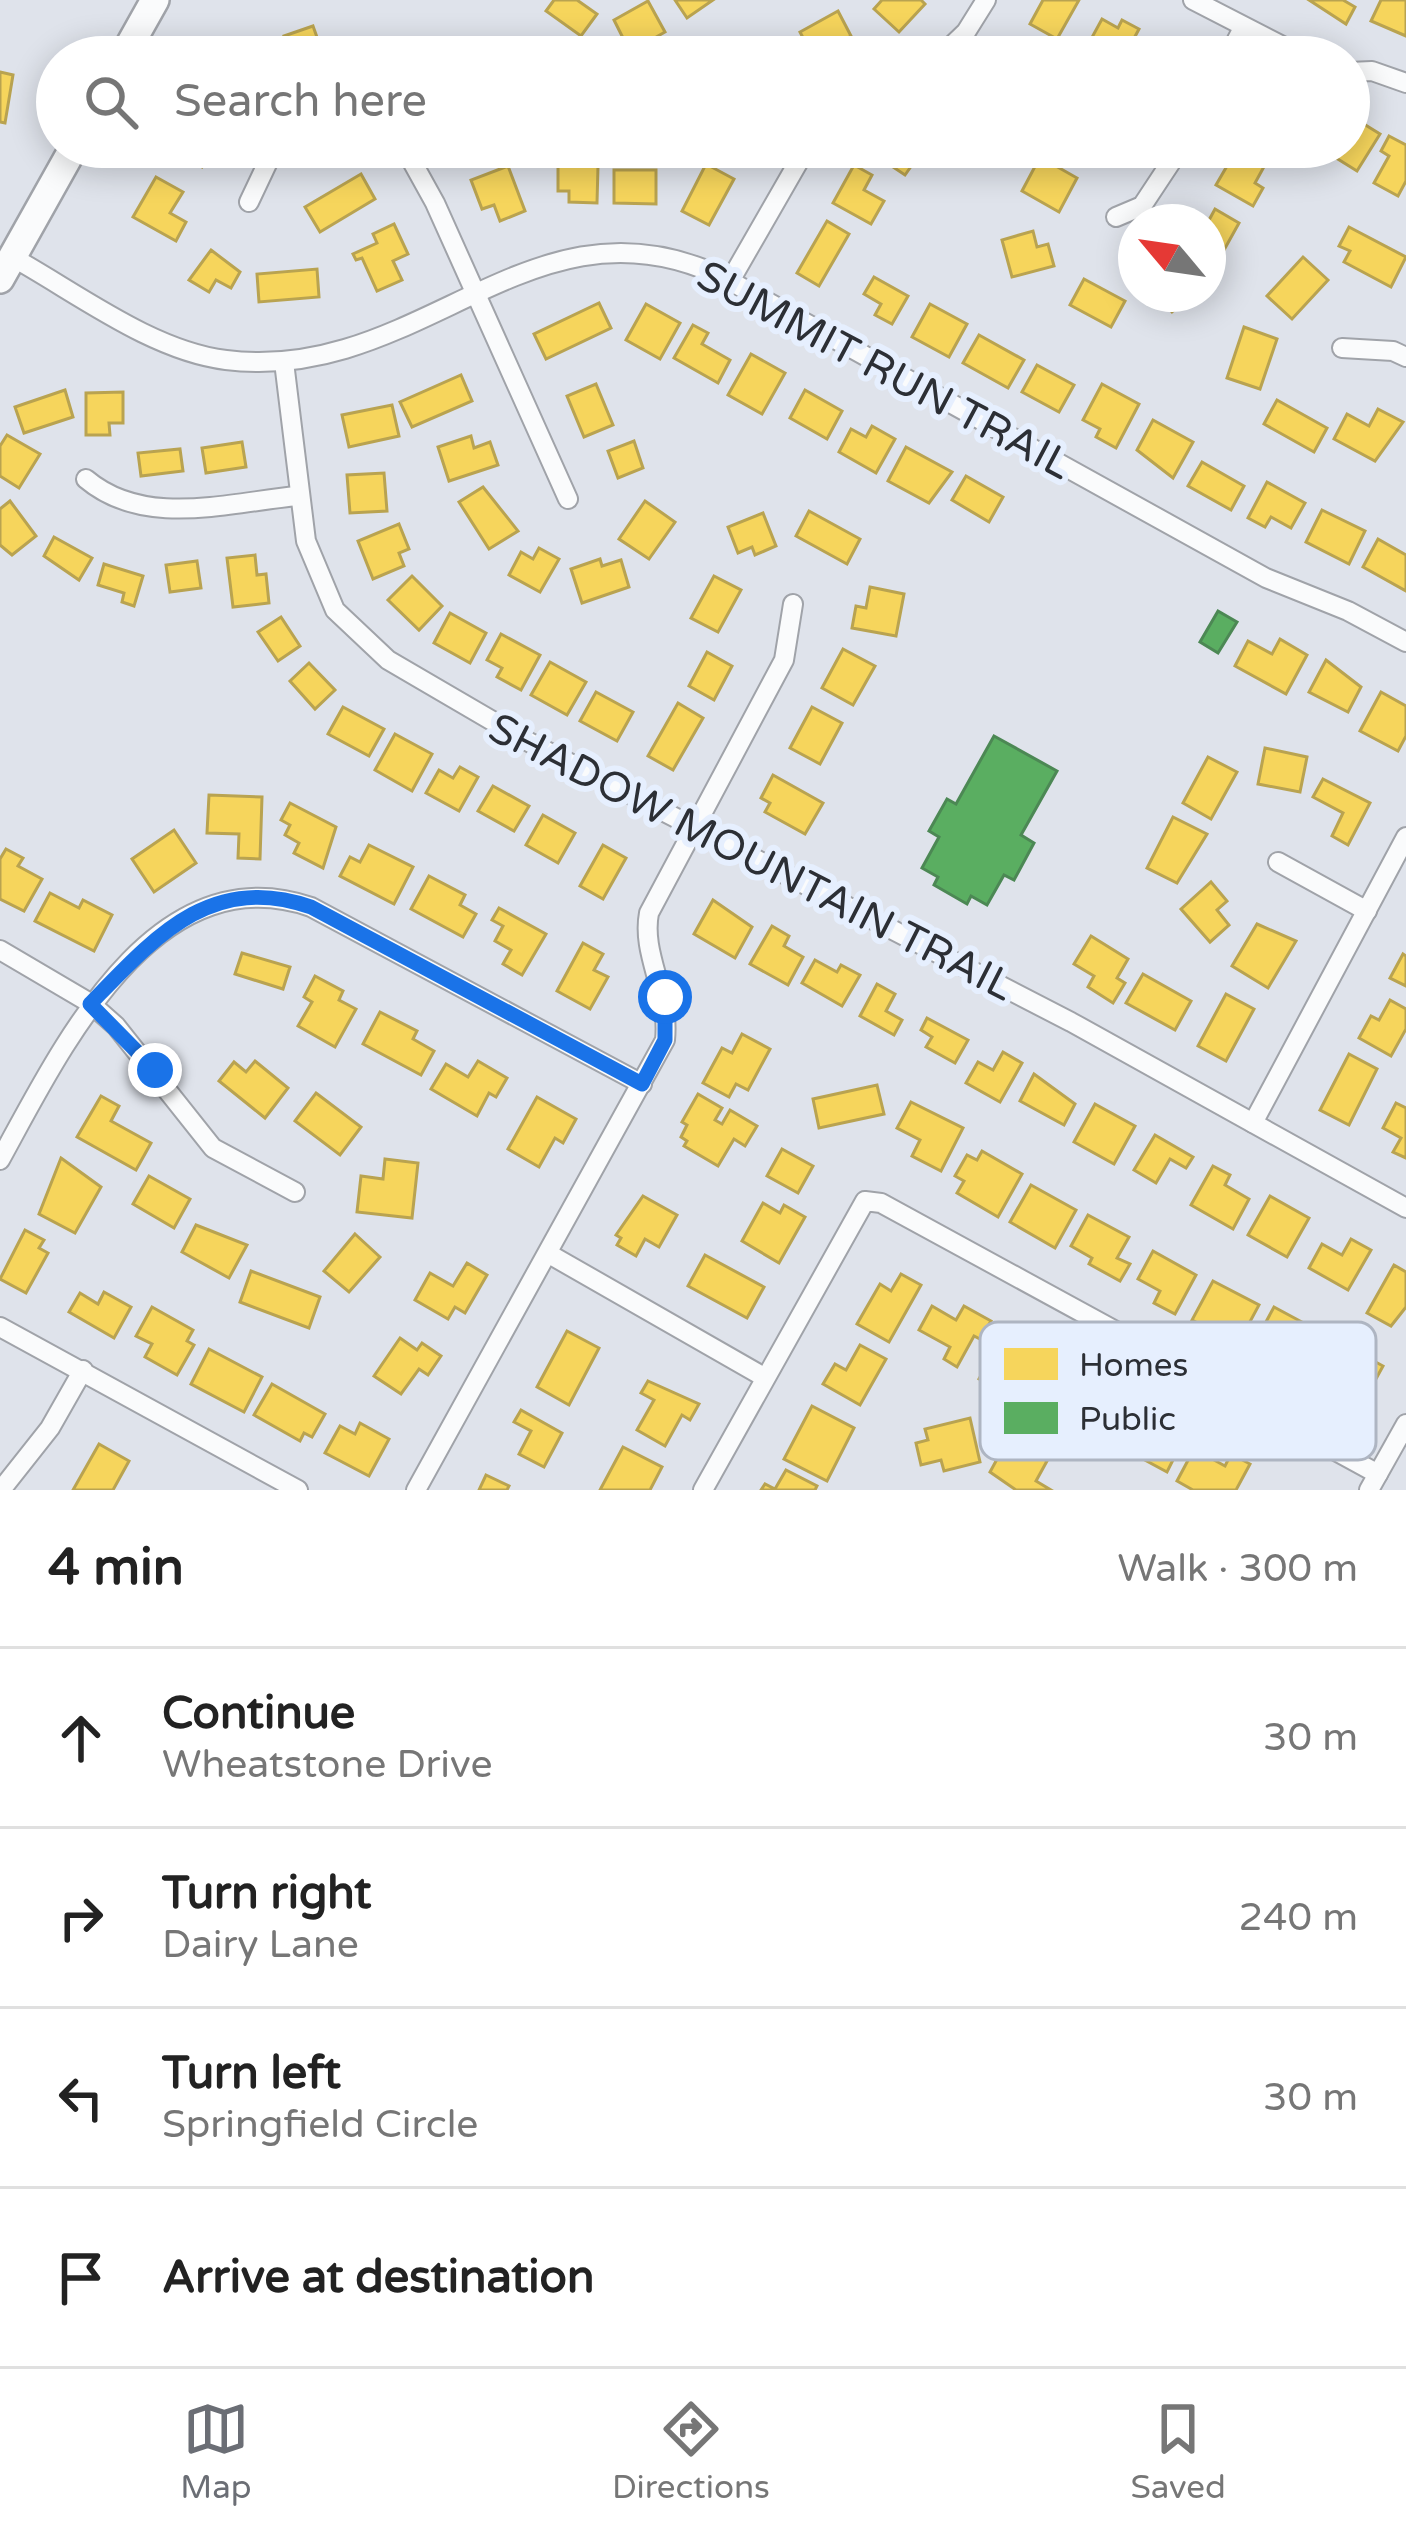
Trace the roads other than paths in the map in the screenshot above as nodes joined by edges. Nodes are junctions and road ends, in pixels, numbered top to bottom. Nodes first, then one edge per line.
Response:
1 (155, 0) edge
2 (986, 0) edge
3 (1193, 0) edge
4 (1243, 28) junction
5 (135, 36) edge
6 (962, 36) edge
7 (1239, 36) edge
8 (1260, 36) edge
9 (1370, 71) edge
10 (1406, 83) edge
11 (62, 168) edge
12 (265, 168) edge
13 (414, 168) edge
14 (795, 168) edge
15 (1167, 168) edge
16 (249, 202) dead end
17 (1116, 217) dead end
18 (6, 268) edge
19 (730, 281) junction
20 (478, 296) junction
21 (1342, 348) dead end
22 (1406, 357) edge
23 (284, 362) junction
24 (86, 479) dead end
25 (297, 496) junction
26 (568, 499) dead end
27 (793, 604) dead end
28 (1406, 642) edge
29 (692, 825) junction
30 (1406, 837) edge
31 (1278, 862) dead end
32 (1366, 910) junction
33 (0, 950) edge
34 (90, 1004) junction
35 (642, 1084) junction
36 (1253, 1123) junction
37 (0, 1160) edge
38 (295, 1192) dead end
39 (1406, 1208) edge
40 (548, 1254) junction
41 (1091, 1322) edge
42 (0, 1327) edge
43 (83, 1370) junction
44 (764, 1377) junction
45 (1406, 1424) edge
46 (1335, 1460) edge
47 (1374, 1482) edge
48 (2, 1490) edge
49 (298, 1490) edge
50 (416, 1490) edge
51 (704, 1490) edge

1 - 5 main road
2 - 6 street
3 - 4 street
4 - 7 street
4 - 8 street
9 - 10 street
11 - 18 main road
12 - 16 street
13 - 20 street
14 - 19 street
15 - 17 street
18 - 23 street, SUMMIT RUN TRAIL
19 - 20 street, SUMMIT RUN TRAIL
19 - 28 street, SUMMIT RUN TRAIL
20 - 23 street, SUMMIT RUN TRAIL
20 - 26 street
21 - 22 street
23 - 25 street, SHADOW MOUNTAIN TRAIL
24 - 25 street
25 - 29 street, SHADOW MOUNTAIN TRAIL
27 - 29 street
29 - 35 street
29 - 36 street, SHADOW MOUNTAIN TRAIL
30 - 32 street
31 - 32 street
32 - 36 street
33 - 34 street
34 - 35 street
34 - 37 street
34 - 38 street
35 - 40 street
36 - 39 street, SHADOW MOUNTAIN TRAIL
40 - 44 street
40 - 50 street
41 - 44 street
42 - 43 street
43 - 48 street
43 - 49 street
44 - 51 street
45 - 47 street
46 - 47 street

